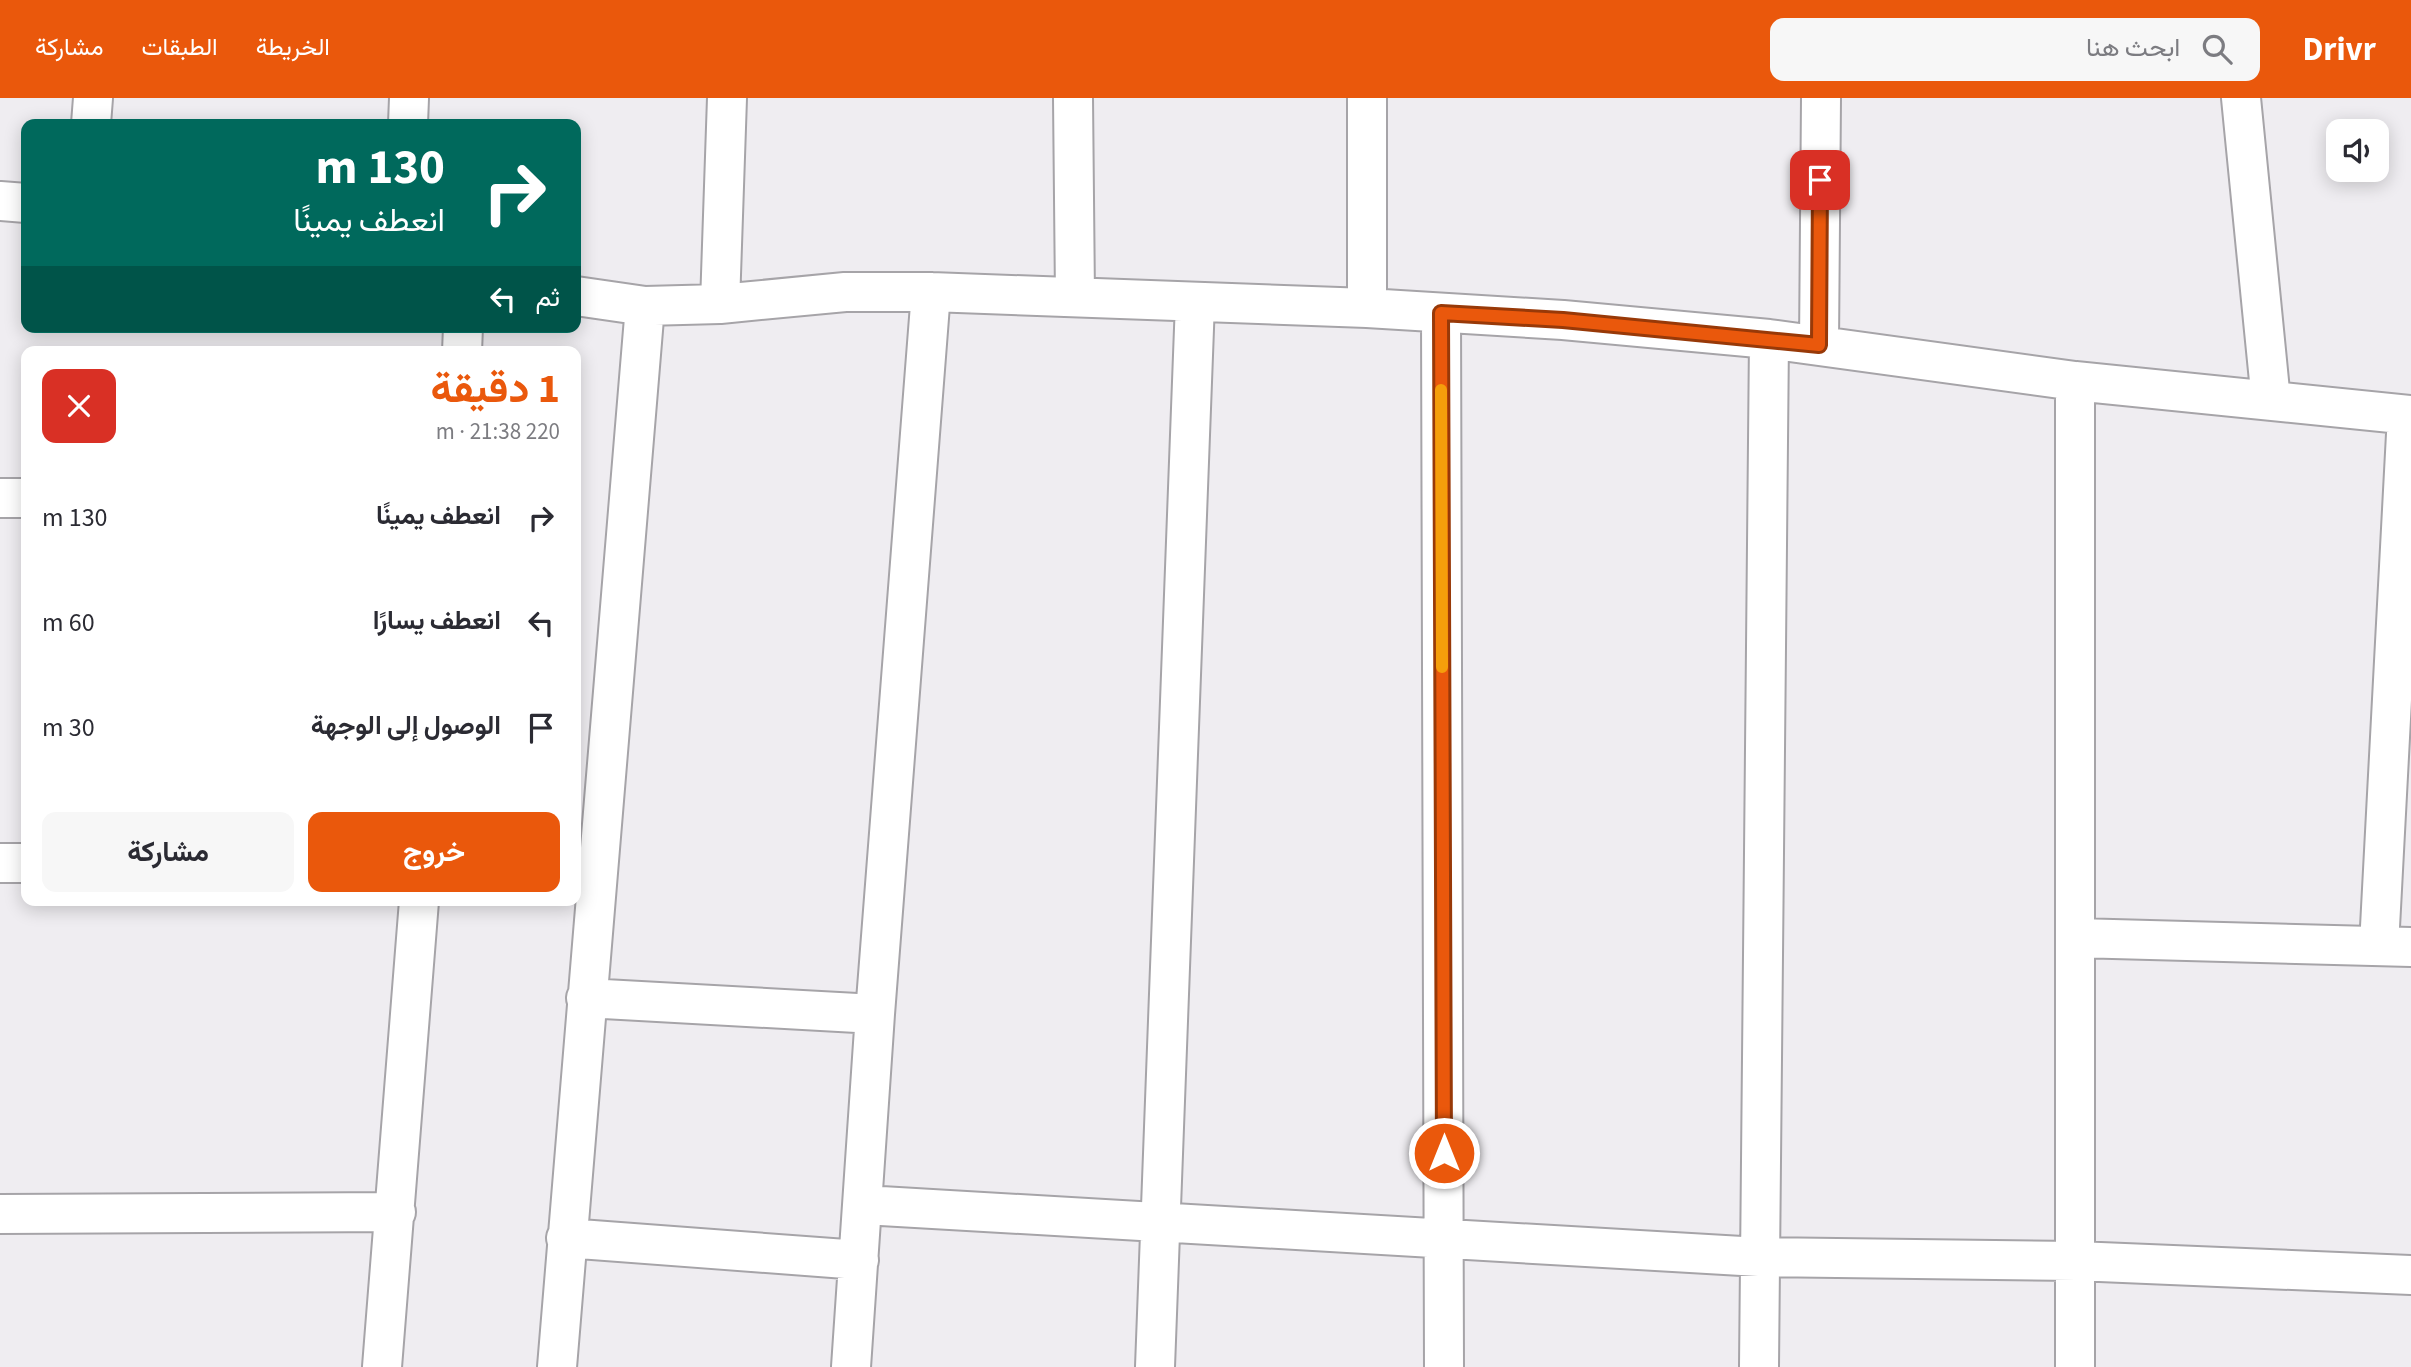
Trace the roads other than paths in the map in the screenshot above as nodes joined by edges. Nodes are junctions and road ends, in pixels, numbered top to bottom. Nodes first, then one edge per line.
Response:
1 (93, 98) edge
2 (409, 98) edge
3 (727, 98) edge
4 (1073, 98) edge
5 (1367, 98) edge
6 (1821, 98) edge
7 (2241, 98) edge
8 (91, 119) edge
9 (408, 119) edge
10 (0, 201) edge
11 (21, 203) edge
12 (931, 292) junction
13 (581, 297) edge
14 (1074, 298) junction
15 (1195, 302) junction
16 (720, 304) junction
17 (645, 306) junction
18 (1367, 308) junction
19 (1441, 313) junction
20 (1769, 339) junction
21 (1819, 345) junction
22 (2075, 381) junction
23 (2271, 401) junction
24 (2409, 415) edge
25 (0, 498) edge
26 (21, 498) edge
27 (0, 863) edge
28 (21, 863) edge
29 (419, 906) edge
30 (2076, 938) junction
31 (2395, 946) edge
32 (586, 998) junction
33 (875, 1014) junction
34 (864, 1205) junction
35 (396, 1212) junction
36 (0, 1214) edge
37 (1161, 1222) junction
38 (1445, 1237) junction
39 (566, 1238) junction
40 (1759, 1256) junction
41 (859, 1260) junction
42 (2076, 1261) junction
43 (2411, 1275) edge
44 (382, 1367) edge
45 (557, 1367) edge
46 (851, 1367) edge
47 (1155, 1367) edge
48 (1444, 1367) edge
49 (1759, 1367) edge
50 (2075, 1367) edge

1 - 8 street
2 - 9 street
3 - 16 street
4 - 14 street
5 - 18 street
6 - 21 street
7 - 23 street
10 - 11 street
12 - 14 street
12 - 16 street
12 - 33 street
13 - 17 street
14 - 15 street
15 - 18 street
15 - 37 street
16 - 17 street
17 - 32 street
18 - 19 street
19 - 20 street
19 - 38 street
20 - 21 street
20 - 40 street
21 - 22 street
22 - 23 street
22 - 30 street
23 - 24 street
24 - 31 street
25 - 26 street
27 - 28 street
29 - 35 street
30 - 31 street
30 - 42 street
32 - 33 street
32 - 39 street
33 - 34 street
34 - 37 street
34 - 41 street
35 - 36 street
35 - 44 street
37 - 38 street
37 - 47 street
38 - 40 street
38 - 48 street
39 - 41 street
39 - 45 street
40 - 42 street
40 - 49 street
41 - 46 street
42 - 43 street
42 - 50 street

